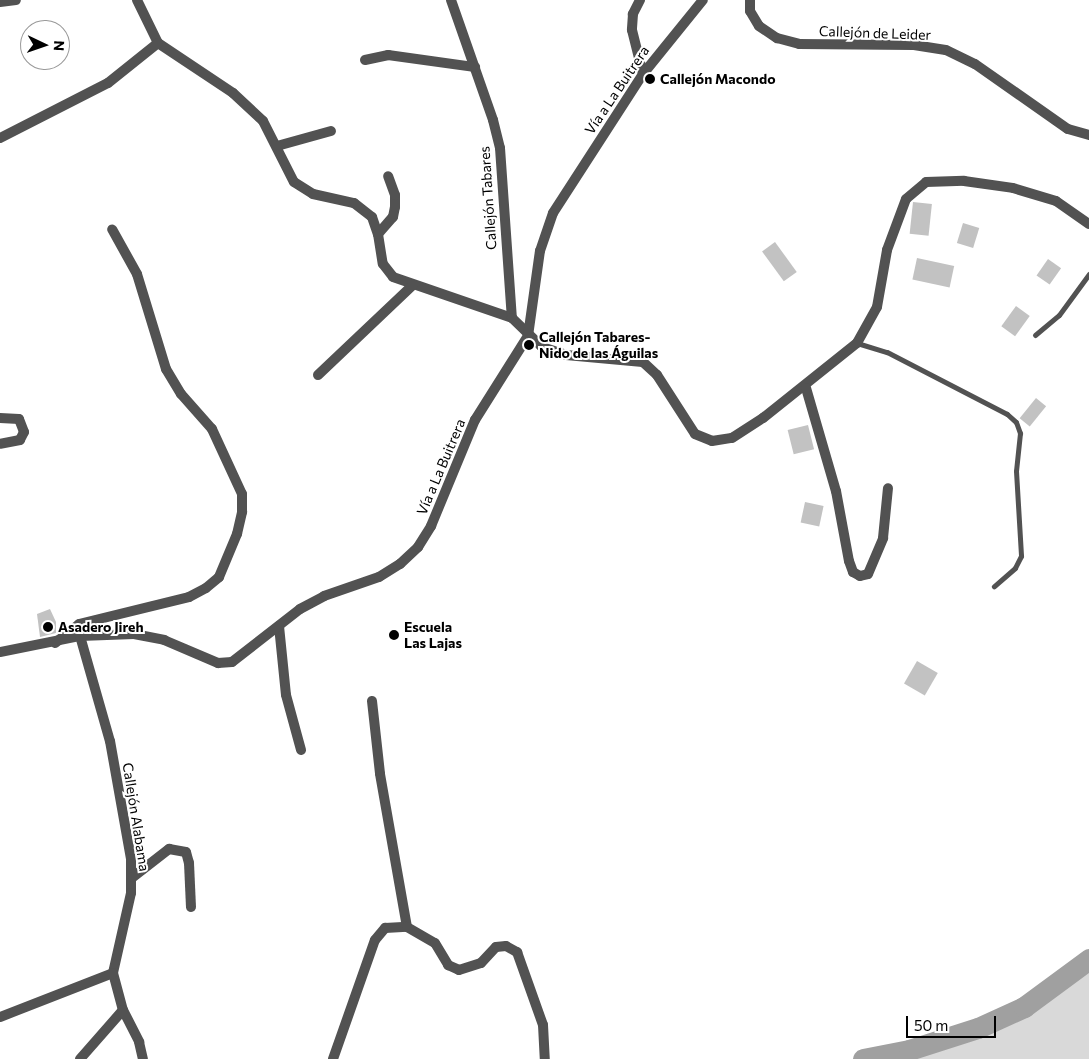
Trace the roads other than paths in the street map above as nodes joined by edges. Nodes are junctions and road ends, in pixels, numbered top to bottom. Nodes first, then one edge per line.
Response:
1 (16, 0) edge
2 (137, 0) edge
3 (451, 0) edge
4 (640, 0) edge
5 (702, 0) edge
6 (750, 0) edge
7 (0, 2) edge
8 (158, 43) junction
9 (365, 60) dead end
10 (475, 67) junction
11 (643, 74) junction
12 (331, 131) dead end
13 (1089, 134) edge
14 (0, 138) edge
15 (278, 146) junction
16 (388, 176) dead end
17 (1089, 224) edge
18 (112, 229) dead end
19 (378, 234) junction
20 (1089, 274) edge
21 (412, 285) junction
22 (512, 318) junction
23 (1035, 335) dead end
24 (528, 336) junction
25 (857, 343) junction
26 (318, 375) dead end
27 (806, 388) junction
28 (0, 418) edge
29 (0, 444) edge
30 (888, 488) dead end
31 (994, 586) dead end
32 (278, 626) junction
33 (80, 636) junction
34 (55, 643) junction
35 (0, 652) edge
36 (372, 701) dead end
37 (301, 750) dead end
38 (133, 876) junction
39 (191, 907) dead end
40 (407, 927) junction
41 (114, 973) junction
42 (123, 1010) junction
43 (0, 1017) edge
44 (80, 1059) edge
45 (143, 1059) edge
46 (334, 1059) edge
47 (545, 1059) edge

1 - 7 street
2 - 8 street
3 - 10 street, Callejón Tabares
4 - 11 street
5 - 11 street, Vía a La Buitrera
6 - 13 street, Callejón de Leider
8 - 14 street
8 - 15 street
9 - 10 street
10 - 22 street, Callejón Tabares
11 - 24 street, Vía a La Buitrera
12 - 15 street
15 - 19 street
16 - 19 street
17 - 25 street
18 - 34 street
19 - 21 street
20 - 23 lane
21 - 22 street
21 - 26 street
22 - 24 street
24 - 27 street
24 - 32 street, Vía a La Buitrera
25 - 27 street
25 - 31 lane
27 - 30 street
28 - 29 street
32 - 33 street, Vía a La Buitrera
32 - 37 street
33 - 34 street, Vía a La Buitrera
33 - 38 street, Callejón Alabama
34 - 35 street, Vía a La Buitrera
36 - 40 street
38 - 39 street
38 - 41 street, Callejón Alabama
40 - 46 street
40 - 47 street
41 - 42 street, Callejón Alabama
41 - 43 street
42 - 44 street
42 - 45 street, Callejón Alabama

